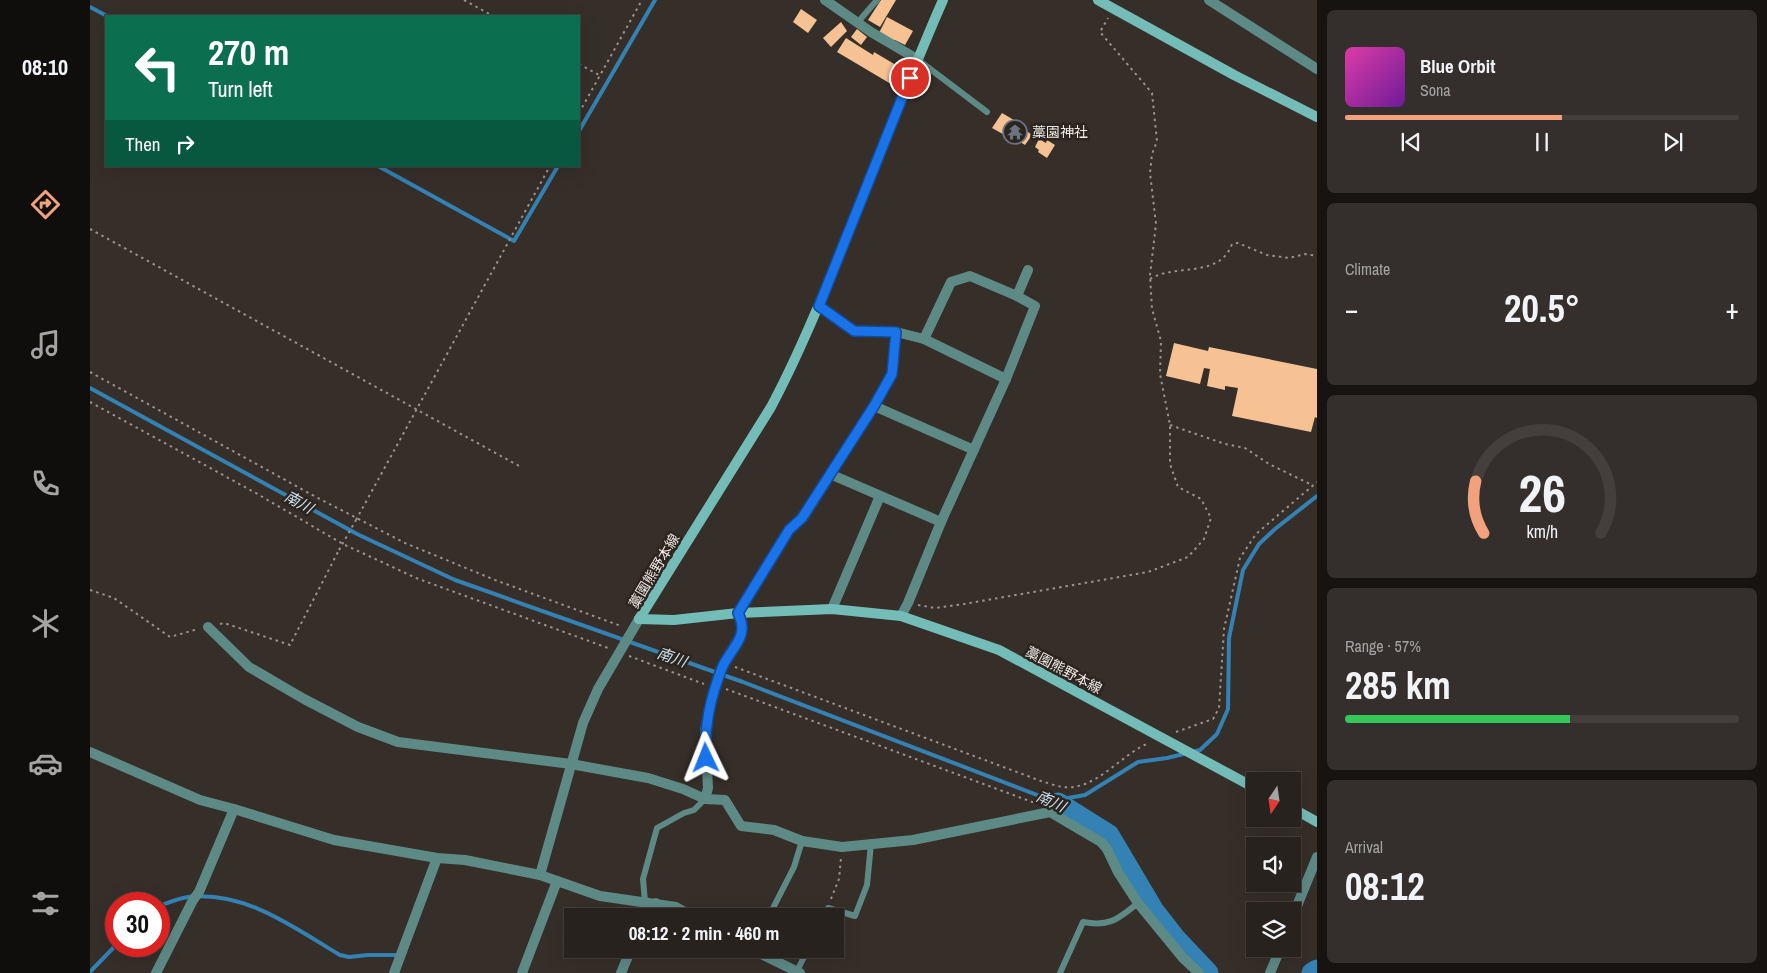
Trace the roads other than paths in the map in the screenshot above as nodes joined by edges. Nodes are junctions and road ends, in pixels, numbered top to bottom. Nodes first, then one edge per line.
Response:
1 (825, 0) edge
2 (876, 0) edge
3 (943, 0) edge
4 (1098, 0) edge
5 (1209, 0) edge
6 (858, 22) junction
7 (917, 59) junction
8 (1317, 69) edge
9 (987, 112) dead end
10 (1317, 117) edge
11 (1028, 270) dead end
12 (1017, 296) junction
13 (819, 306) junction
14 (896, 332) junction
15 (924, 339) junction
16 (1006, 379) junction
17 (874, 406) junction
18 (974, 450) junction
19 (830, 474) junction
20 (880, 496) junction
21 (941, 522) junction
22 (832, 609) junction
23 (738, 613) junction
24 (901, 616) junction
25 (639, 619) junction
26 (208, 627) road end
27 (90, 752) edge
28 (571, 764) junction
29 (1246, 783) edge
30 (705, 799) junction
31 (234, 809) junction
32 (1301, 813) edge
33 (1317, 822) edge
34 (802, 841) junction
35 (871, 844) junction
36 (1317, 857) edge
37 (437, 858) junction
38 (540, 875) junction
39 (557, 882) junction
40 (1299, 902) edge
41 (650, 903) junction
42 (1138, 903) junction
43 (651, 908) edge
44 (678, 908) edge
45 (773, 908) edge
46 (844, 913) edge
47 (1277, 957) edge
48 (627, 958) edge
49 (770, 958) edge
50 (804, 958) edge
51 (1271, 971) edge
52 (799, 972) edge
53 (156, 973) edge
54 (394, 973) edge
55 (522, 973) edge
56 (621, 973) edge
57 (1060, 973) edge
58 (1199, 973) edge

1 - 6 street
2 - 6 lane
3 - 7 main road, 藁園熊野本線
4 - 10 main road
5 - 8 street
6 - 7 street
7 - 9 lane
7 - 13 main road, 藁園熊野本線
11 - 12 street
12 - 15 street
12 - 16 street
13 - 14 street
13 - 25 main road, 藁園熊野本線
14 - 15 street
14 - 17 street
15 - 16 street
16 - 18 street
17 - 18 street
17 - 19 street
18 - 21 street
19 - 20 street
19 - 23 street
20 - 21 street
20 - 22 street
21 - 24 street
22 - 23 main road, 藁園熊野本線
22 - 24 main road, 藁園熊野本線
23 - 25 main road, 藁園熊野本線
23 - 30 street
24 - 29 main road, 藁園熊野本線
25 - 28 street
26 - 28 street
27 - 31 street
28 - 30 street
28 - 38 street
30 - 34 street
30 - 41 lane
31 - 37 street
31 - 53 street
32 - 33 main road
34 - 35 street
34 - 45 lane
35 - 42 street
35 - 46 lane
36 - 40 street
37 - 38 street
37 - 54 street
38 - 39 street
39 - 41 street
39 - 55 street
41 - 43 street
41 - 44 street
42 - 57 lane
42 - 58 street
47 - 51 street
48 - 56 street
49 - 52 street
50 - 52 lane

